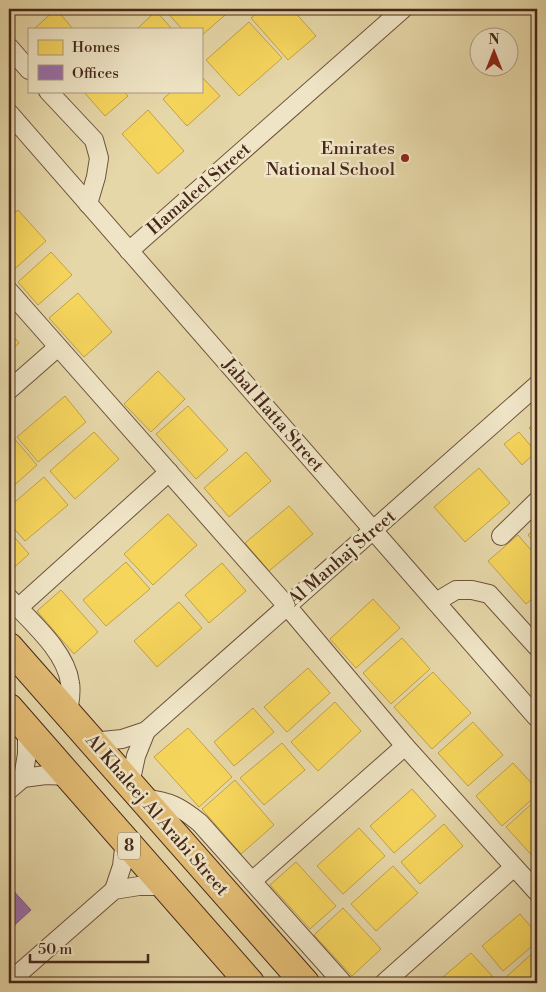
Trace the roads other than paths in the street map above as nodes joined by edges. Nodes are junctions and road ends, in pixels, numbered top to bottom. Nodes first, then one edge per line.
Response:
1 (403, 9) edge
2 (9, 47) edge
3 (28, 69) edge
4 (49, 92) edge
5 (9, 113) edge
6 (88, 204) junction
7 (129, 251) junction
8 (9, 291) edge
9 (58, 347) junction
10 (537, 385) edge
11 (9, 390) edge
12 (169, 472) junction
13 (537, 501) edge
14 (373, 530) junction
15 (501, 536) dead end
16 (436, 602) junction
17 (14, 603) edge
18 (287, 606) junction
19 (9, 646) edge
20 (537, 647) edge
21 (9, 708) edge
22 (68, 714) junction
23 (537, 718) edge
24 (27, 729) junction
25 (146, 731) junction
26 (92, 742) junction
27 (405, 746) junction
28 (69, 776) junction
29 (14, 783) edge
30 (136, 791) junction
31 (125, 840) junction
32 (514, 867) junction
33 (252, 881) junction
34 (165, 886) junction
35 (114, 890) junction
36 (537, 892) edge
37 (9, 982) edge
38 (250, 983) edge
39 (305, 983) edge
40 (343, 983) edge
41 (384, 983) edge

1 - 7 street, Hamaleel Street
2 - 3 street
4 - 6 street
5 - 6 street, Jabal Hatta Street
6 - 7 street, Jabal Hatta Street
7 - 14 street, Jabal Hatta Street
8 - 9 street
9 - 11 street
9 - 12 street
10 - 14 street, Al Manhaj Street
12 - 17 street
12 - 18 street
13 - 15 street
14 - 16 street, Jabal Hatta Street
14 - 18 street, Al Manhaj Street
16 - 20 street
16 - 23 street, Jabal Hatta Street
17 - 22 street
18 - 25 street, Al Manhaj Street
18 - 27 street
19 - 22 highway, Al Khaleej Al Arabi Street / 8
21 - 24 highway, 8
22 - 26 highway, Al Khaleej Al Arabi Street / 8
24 - 28 highway, 8
24 - 29 street
25 - 26 street, Al Manhaj Street
25 - 30 street, Al Manhaj Street
26 - 30 highway, Al Khaleej Al Arabi Street / 8
27 - 32 street
27 - 33 street, Al Khaleej Al Arabi Street
28 - 29 street
28 - 31 highway, 8
30 - 33 street
30 - 39 highway, Al Khaleej Al Arabi Street / 8
31 - 34 highway, 8
31 - 35 street
32 - 36 street
32 - 41 street
33 - 40 street
34 - 35 street
34 - 38 highway, 8
35 - 37 street

